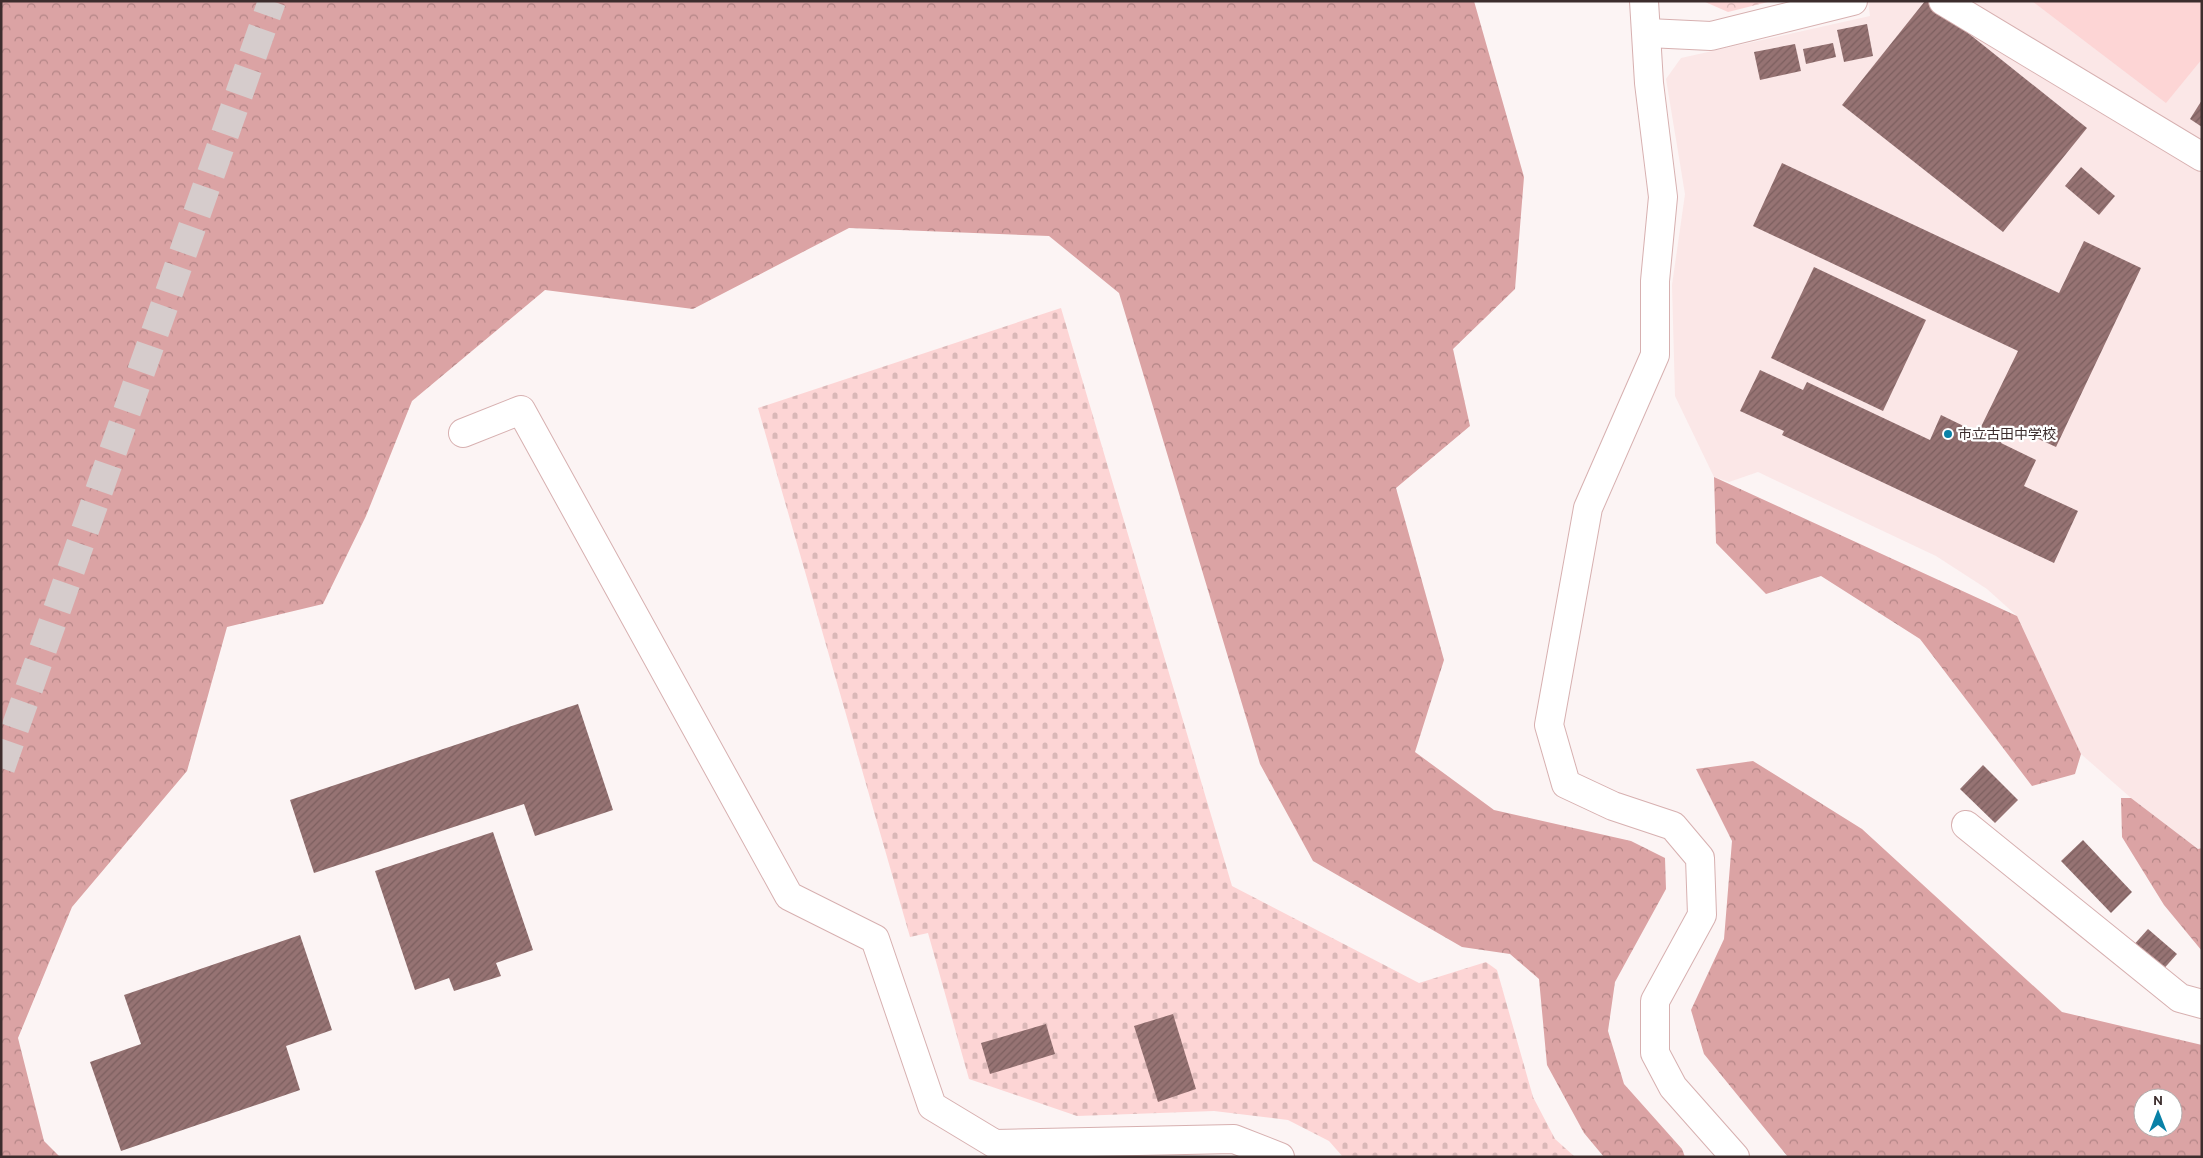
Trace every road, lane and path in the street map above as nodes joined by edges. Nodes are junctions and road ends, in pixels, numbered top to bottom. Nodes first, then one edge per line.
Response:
1 (1644, 1) edge
2 (1853, 1) edge
3 (1943, 1) edge
4 (1648, 33) junction
5 (2202, 157) edge
6 (462, 433) dead end
7 (1966, 825) dead end
8 (2202, 1004) edge
9 (1280, 1157) edge
10 (1735, 1157) edge

1 - 4 street
2 - 4 street
3 - 5 street
4 - 10 street
6 - 9 street
7 - 8 street

